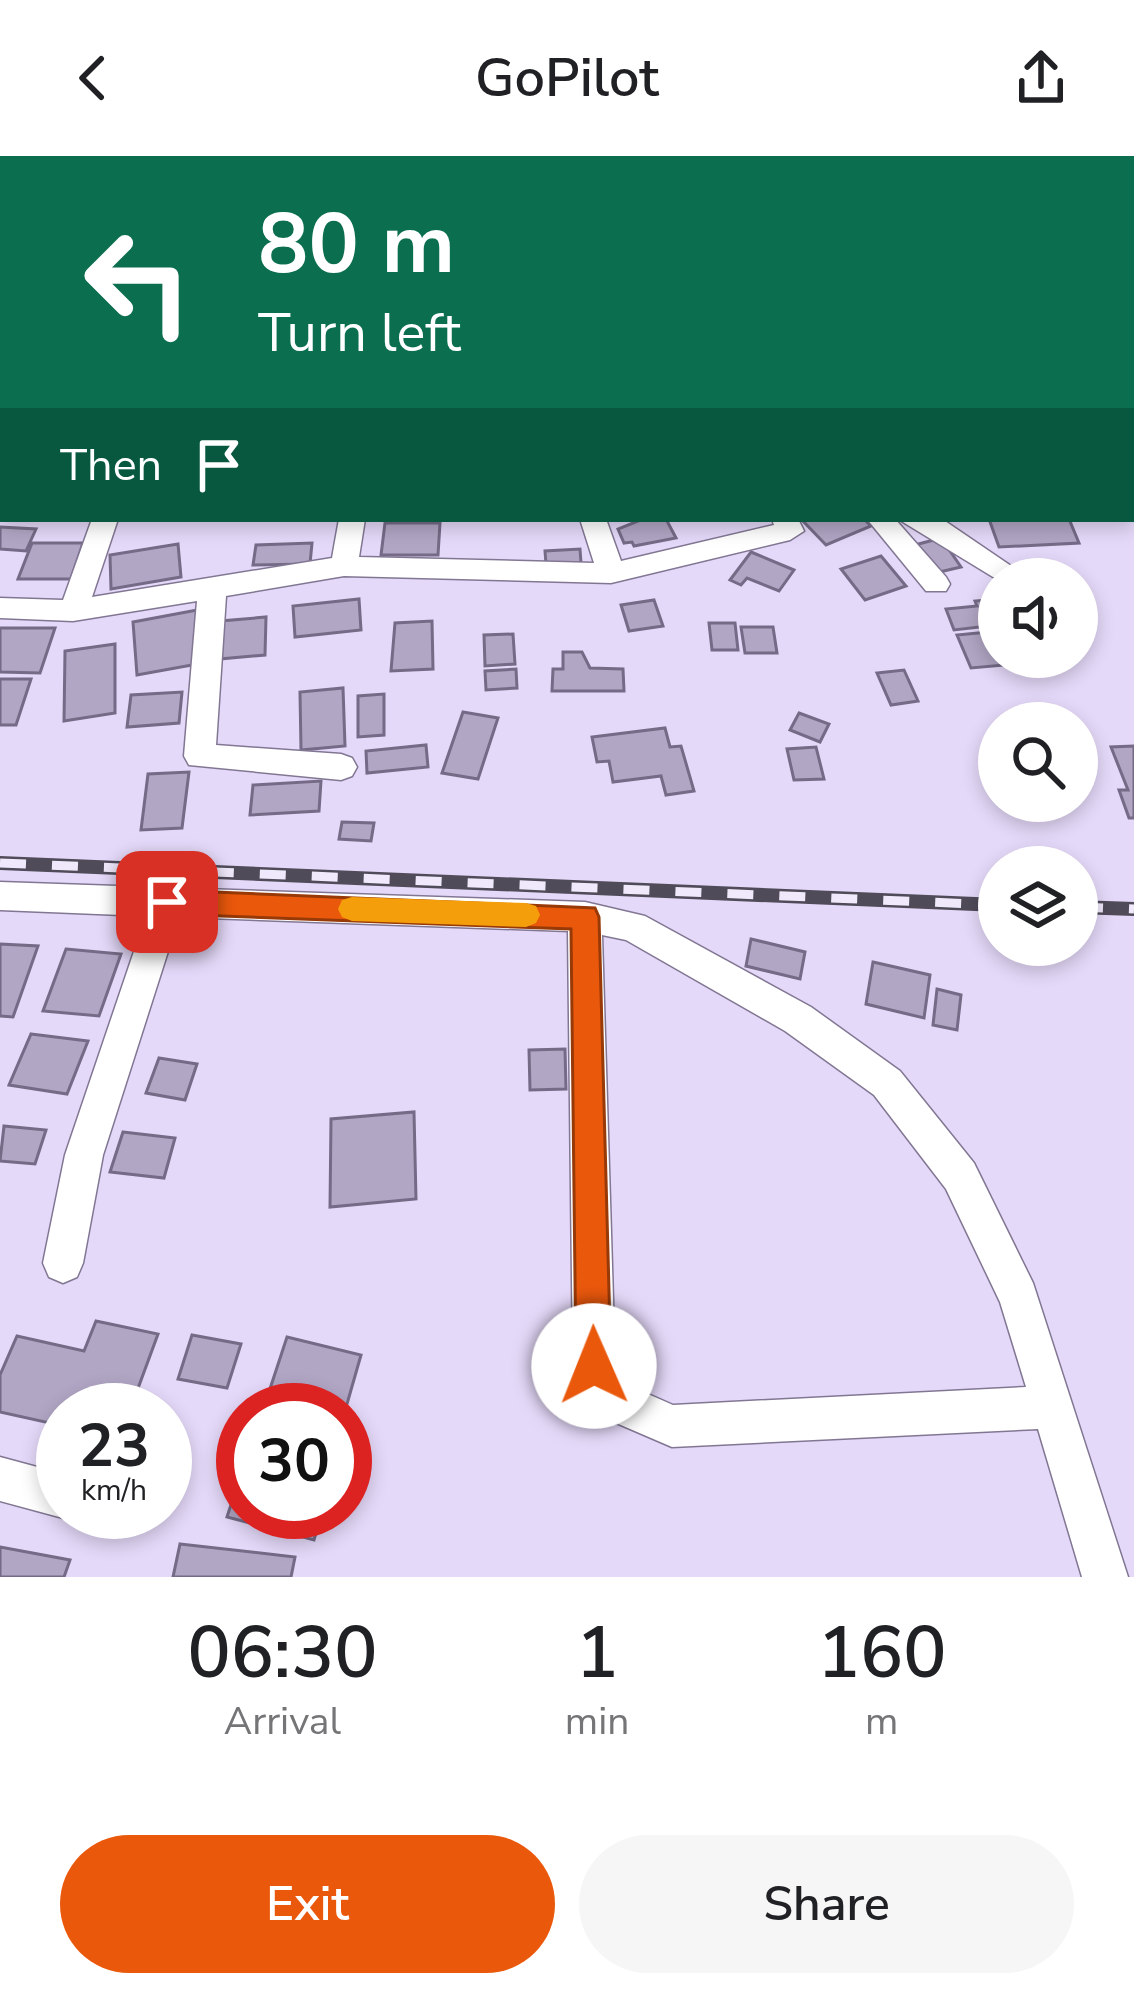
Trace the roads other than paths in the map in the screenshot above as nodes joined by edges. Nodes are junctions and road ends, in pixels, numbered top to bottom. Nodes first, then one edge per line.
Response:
1 (104, 522) edge
2 (351, 522) edge
3 (594, 522) edge
4 (786, 522) edge
5 (883, 522) edge
6 (922, 522) edge
7 (984, 558) edge
8 (344, 566) junction
9 (611, 573) junction
10 (936, 584) dead end
11 (212, 590) junction
12 (0, 608) edge
13 (73, 611) junction
14 (341, 767) dead end
15 (0, 896) edge
16 (167, 902) junction
17 (585, 917) junction
18 (63, 1264) dead end
19 (1053, 1407) junction
20 (0, 1479) edge
21 (36, 1489) edge
22 (1105, 1577) edge

1 - 13 street
2 - 8 street
3 - 9 street
4 - 9 street
5 - 10 street
6 - 7 street
8 - 9 street
8 - 11 street
11 - 13 street
11 - 14 street
12 - 13 street
15 - 16 street
16 - 17 street
16 - 18 street
17 - 19 street
17 - 19 street
19 - 22 street
20 - 21 street

